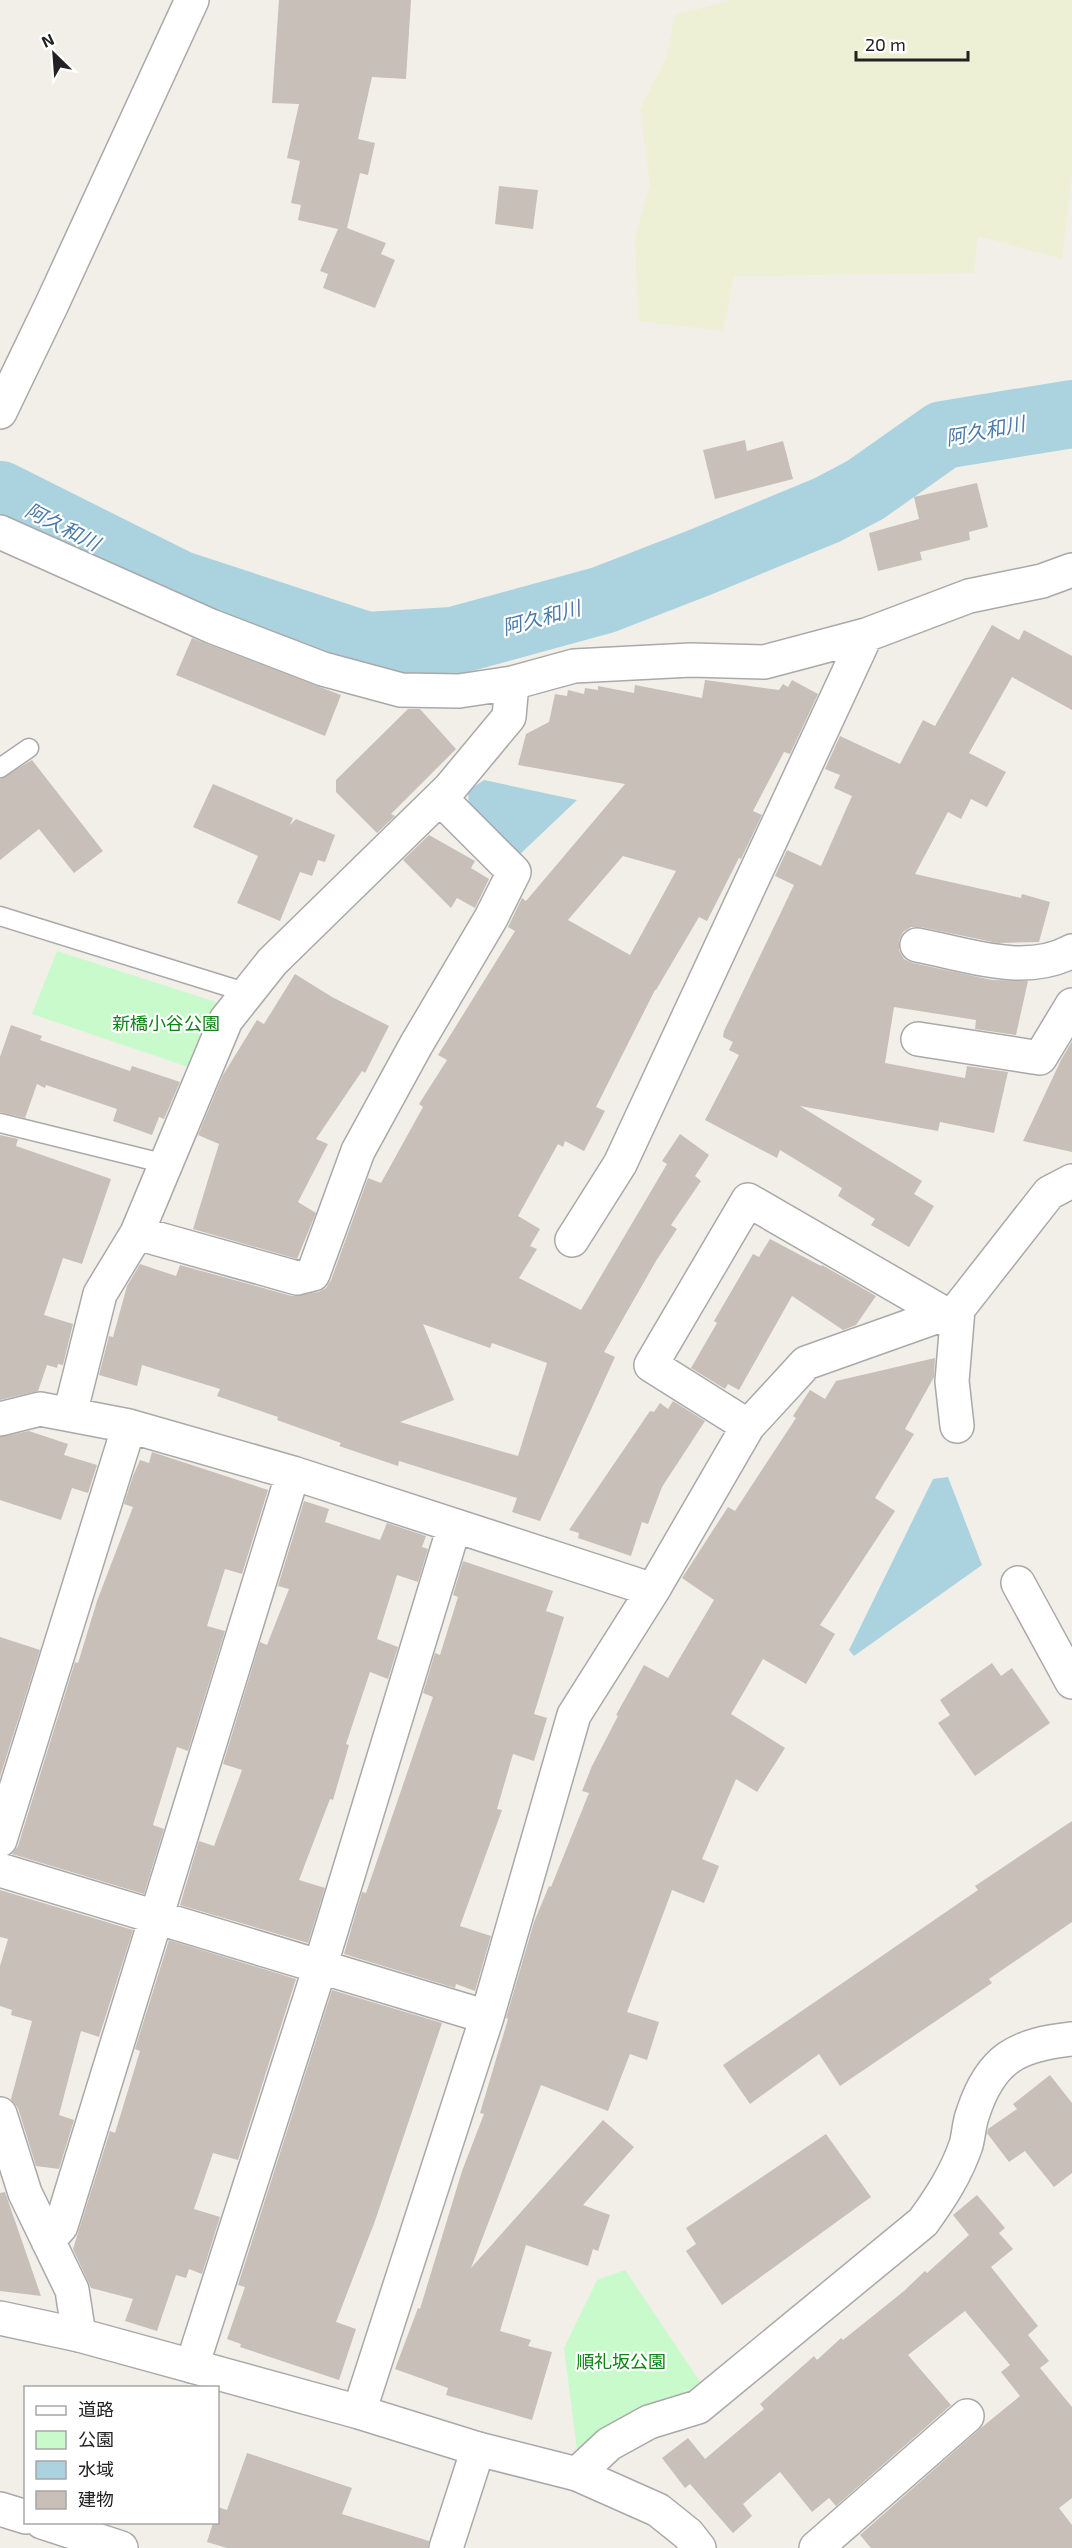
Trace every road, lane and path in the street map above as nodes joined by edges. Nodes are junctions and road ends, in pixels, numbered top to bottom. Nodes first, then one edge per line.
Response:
1 (192, 0) edge
2 (0, 412) edge
3 (0, 532) edge
4 (1072, 570) edge
5 (866, 635) junction
6 (512, 683) junction
7 (29, 748) dead end
8 (0, 768) edge
9 (440, 798) junction
10 (0, 916) edge
11 (917, 945) dead end
12 (1072, 951) edge
13 (248, 993) junction
14 (1072, 1005) edge
15 (918, 1039) dead end
16 (0, 1123) edge
17 (166, 1164) junction
18 (1072, 1181) edge
19 (137, 1233) junction
20 (572, 1240) dead end
21 (952, 1311) junction
22 (69, 1414) junction
23 (0, 1419) edge
24 (129, 1426) junction
25 (748, 1426) junction
26 (957, 1426) dead end
27 (293, 1473) junction
28 (454, 1527) junction
29 (1018, 1583) dead end
30 (653, 1590) junction
31 (1072, 1682) edge
32 (0, 1840) edge
33 (0, 1870) edge
34 (157, 1917) junction
35 (320, 1967) junction
36 (487, 2017) junction
37 (1072, 2039) edge
38 (0, 2114) edge
39 (48, 2241) junction
40 (0, 2318) edge
41 (79, 2335) junction
42 (192, 2366) junction
43 (359, 2412) junction
44 (968, 2416) dead end
45 (478, 2449) junction
46 (577, 2474) junction
47 (0, 2509) edge
48 (24, 2516) edge
49 (45, 2524) edge
50 (122, 2548) edge
51 (446, 2548) edge
52 (699, 2548) edge
53 (816, 2548) edge

1 - 2 street
3 - 6 street
4 - 5 street
5 - 6 street
5 - 20 street
6 - 9 street
7 - 8 lane
9 - 13 street
9 - 19 street
10 - 13 lane
11 - 12 street
13 - 17 street
14 - 15 street
16 - 17 lane
17 - 19 street
18 - 21 street
19 - 22 street
21 - 25 street
21 - 25 street
21 - 26 street
22 - 23 street
22 - 24 street
24 - 27 street
24 - 32 street
25 - 30 street
27 - 28 street
27 - 34 street
28 - 30 street
28 - 35 street
29 - 31 street
30 - 36 street
33 - 34 street
34 - 35 street
34 - 39 street
35 - 36 street
35 - 42 street
36 - 43 street
37 - 46 street
38 - 39 street
39 - 41 street
40 - 41 street
41 - 42 street
42 - 43 street
43 - 45 street
44 - 53 street
45 - 46 street
45 - 51 street
46 - 52 street
47 - 48 street
49 - 50 street

